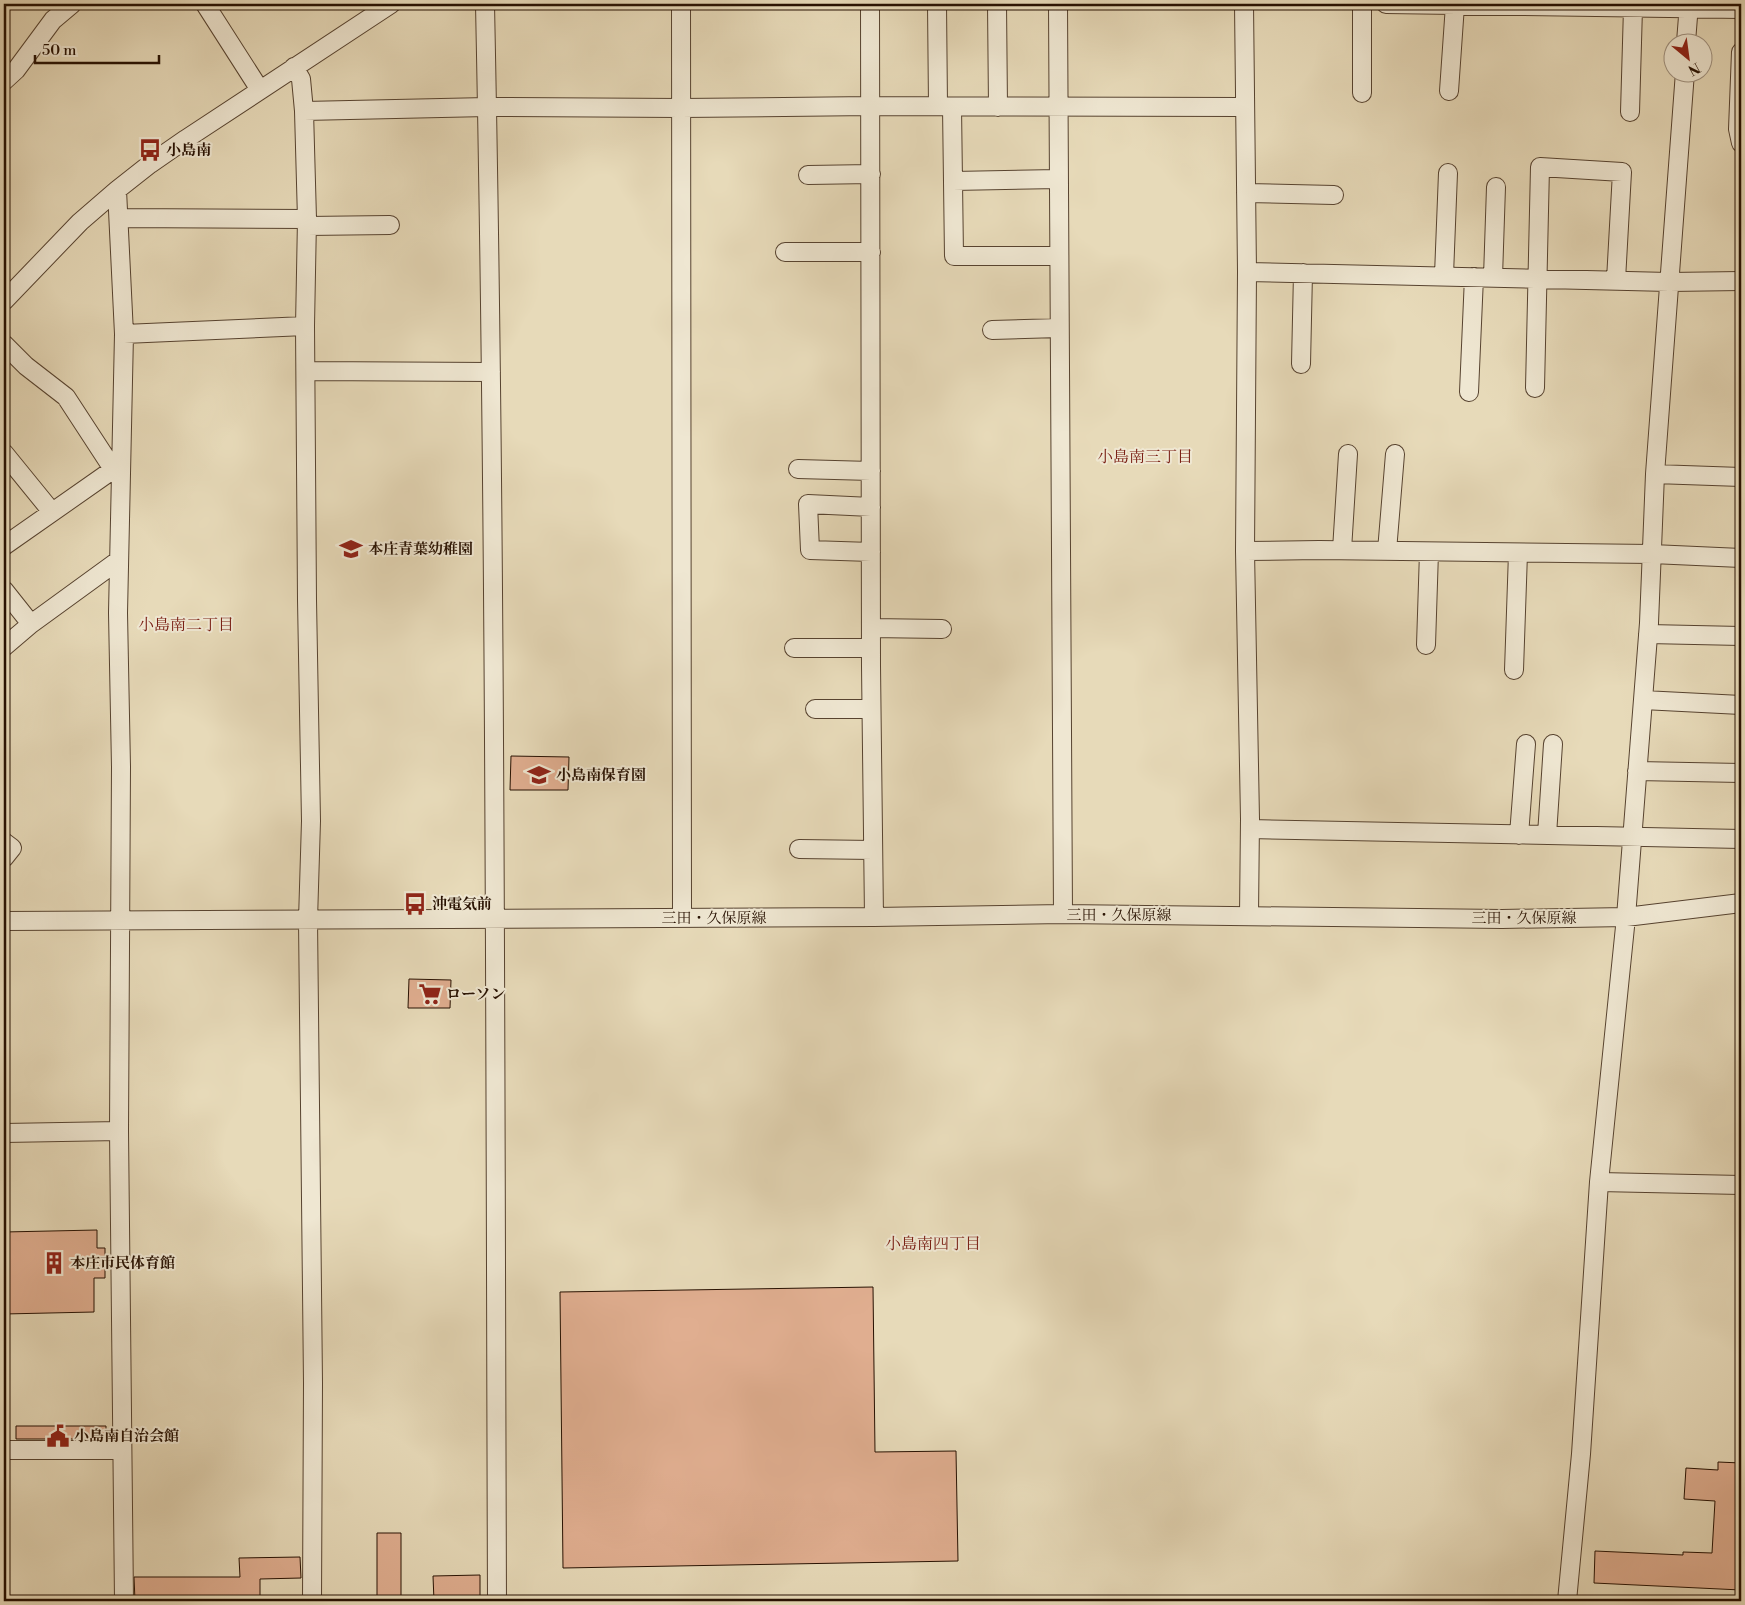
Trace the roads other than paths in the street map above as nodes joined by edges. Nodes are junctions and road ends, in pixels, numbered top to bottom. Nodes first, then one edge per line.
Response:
1 (72, 4) edge
2 (205, 4) edge
3 (391, 4) edge
4 (485, 4) edge
5 (680, 4) edge
6 (870, 4) edge
7 (937, 4) edge
8 (996, 4) edge
9 (1058, 4) edge
10 (1244, 4) edge
11 (1362, 4) edge
12 (1386, 4) edge
13 (1461, 5) edge
14 (1548, 5) edge
15 (1689, 6) edge
16 (1633, 8) junction
17 (1741, 9) edge
18 (1687, 32) edge
19 (1741, 52) edge
20 (294, 67) junction
21 (4, 81) edge
22 (1683, 82) edge
23 (260, 90) junction
24 (1449, 90) dead end
25 (1362, 92) dead end
26 (487, 106) junction
27 (871, 106) junction
28 (945, 106) junction
29 (998, 107) junction
30 (1057, 107) junction
31 (1244, 107) junction
32 (682, 108) junction
33 (304, 111) junction
34 (1630, 112) dead end
35 (1741, 143) edge
36 (1448, 173) dead end
37 (871, 174) junction
38 (808, 175) dead end
39 (1058, 179) junction
40 (953, 181) junction
41 (1496, 187) dead end
42 (117, 190) junction
43 (1246, 193) junction
44 (1334, 195) dead end
45 (119, 218) junction
46 (307, 222) junction
47 (390, 225) dead end
48 (785, 252) dead end
49 (871, 252) junction
50 (1058, 256) junction
51 (1247, 272) junction
52 (1304, 273) junction
53 (1444, 275) junction
54 (1474, 277) junction
55 (1493, 277) junction
56 (1538, 278) junction
57 (1616, 280) junction
58 (1741, 281) edge
59 (1669, 282) junction
60 (4, 301) edge
61 (305, 326) junction
62 (1059, 328) junction
63 (992, 330) dead end
64 (124, 334) junction
65 (4, 344) edge
66 (1300, 364) dead end
67 (306, 371) junction
68 (491, 372) junction
69 (1534, 388) dead end
70 (1469, 392) dead end
71 (4, 453) edge
72 (1348, 454) dead end
73 (1395, 454) dead end
74 (117, 466) junction
75 (798, 469) dead end
76 (870, 471) junction
77 (1655, 474) junction
78 (1741, 477) edge
79 (870, 508) junction
80 (52, 512) junction
81 (4, 546) edge
82 (1342, 550) junction
83 (1245, 551) junction
84 (1388, 551) junction
85 (871, 552) junction
86 (1429, 552) junction
87 (1518, 553) junction
88 (1652, 554) junction
89 (1741, 558) edge
90 (119, 560) junction
91 (4, 590) edge
92 (31, 624) junction
93 (871, 628) junction
94 (942, 629) dead end
95 (1648, 634) junction
96 (1741, 636) edge
97 (1426, 645) dead end
98 (4, 647) edge
99 (794, 648) dead end
100 (871, 648) junction
101 (1514, 670) dead end
102 (1643, 700) junction
103 (1741, 706) edge
104 (814, 709) dead end
105 (871, 709) junction
106 (1526, 744) dead end
107 (1554, 744) dead end
108 (1637, 772) junction
109 (1741, 773) edge
110 (1250, 829) junction
111 (1519, 835) junction
112 (1547, 835) junction
113 (1632, 837) junction
114 (1741, 839) edge
115 (4, 842) edge
116 (799, 850) dead end
117 (873, 850) junction
118 (4, 858) edge
119 (1741, 903) edge
120 (1063, 914) junction
121 (1248, 916) junction
122 (874, 917) junction
123 (1626, 917) junction
124 (682, 918) junction
125 (495, 919) junction
126 (121, 920) junction
127 (308, 920) junction
128 (4, 921) edge
129 (119, 1131) junction
130 (4, 1133) edge
131 (1599, 1182) junction
132 (1741, 1185) edge
133 (4, 1450) edge
134 (121, 1450) junction
135 (124, 1601) edge
136 (312, 1601) edge
137 (497, 1601) edge
138 (1567, 1601) edge

1 - 21 street
2 - 23 street
3 - 20 street
4 - 26 street
5 - 32 street
6 - 27 street
7 - 28 street
8 - 29 street
9 - 30 street
10 - 31 street
11 - 25 street
12 - 13 street
13 - 14 street
13 - 24 street
14 - 16 street
15 - 16 street
15 - 17 street
15 - 18 street
16 - 34 street
19 - 35 street
20 - 23 street
20 - 33 street
22 - 59 street
23 - 42 street
26 - 32 street
26 - 33 street
26 - 68 street
27 - 28 street
27 - 32 street
27 - 37 street
28 - 29 street
28 - 40 street
29 - 30 street
30 - 31 street
30 - 39 street
31 - 43 street
32 - 124 street
33 - 46 street
36 - 53 street
37 - 38 street
37 - 49 street
39 - 40 street
39 - 50 street
40 - 50 street
41 - 55 street
42 - 45 street
42 - 60 street
43 - 44 street
43 - 51 street
45 - 46 street
45 - 64 street
46 - 47 street
46 - 61 street
48 - 49 street
49 - 76 street
50 - 62 street
51 - 52 street
51 - 83 street
52 - 53 street
52 - 66 street
53 - 54 street
54 - 55 street
54 - 70 street
55 - 56 street
56 - 57 street
56 - 57 street
56 - 69 street
57 - 59 street
58 - 59 street
59 - 77 street
61 - 64 street
61 - 67 street
62 - 63 street
62 - 120 street
64 - 74 street
65 - 74 street
67 - 68 street
67 - 127 street
68 - 125 street
71 - 80 street
72 - 82 street
73 - 84 street
74 - 80 street
74 - 90 street
75 - 76 street
76 - 79 street
77 - 78 street
77 - 88 street
79 - 85 street
79 - 85 street
80 - 81 street
82 - 83 street
82 - 84 street
83 - 110 street
84 - 86 street
85 - 93 street
86 - 87 street
86 - 97 street
87 - 88 street
87 - 101 street
88 - 89 street
88 - 95 street
90 - 92 street
90 - 126 street
91 - 92 street
92 - 98 street
93 - 94 street
93 - 100 street
95 - 96 street
95 - 102 street
99 - 100 street
100 - 105 street
102 - 103 street
102 - 108 street
104 - 105 street
105 - 117 street
106 - 111 street
107 - 112 street
108 - 109 street
108 - 113 street
110 - 111 street
110 - 121 street
111 - 112 street
112 - 113 street
113 - 114 street
113 - 123 street
115 - 118 street
116 - 117 street
117 - 122 street
119 - 123 street, 三田・久保原線
120 - 121 street, 三田・久保原線
120 - 122 street, 三田・久保原線
121 - 123 street, 三田・久保原線
122 - 124 street, 三田・久保原線
123 - 131 street
124 - 125 street, 三田・久保原線
125 - 127 street, 三田・久保原線
125 - 137 street
126 - 127 street, 三田・久保原線
126 - 128 street, 三田・久保原線
126 - 129 street
127 - 136 street
129 - 130 street
129 - 134 street
131 - 132 street
131 - 138 street
133 - 134 street
134 - 135 street

